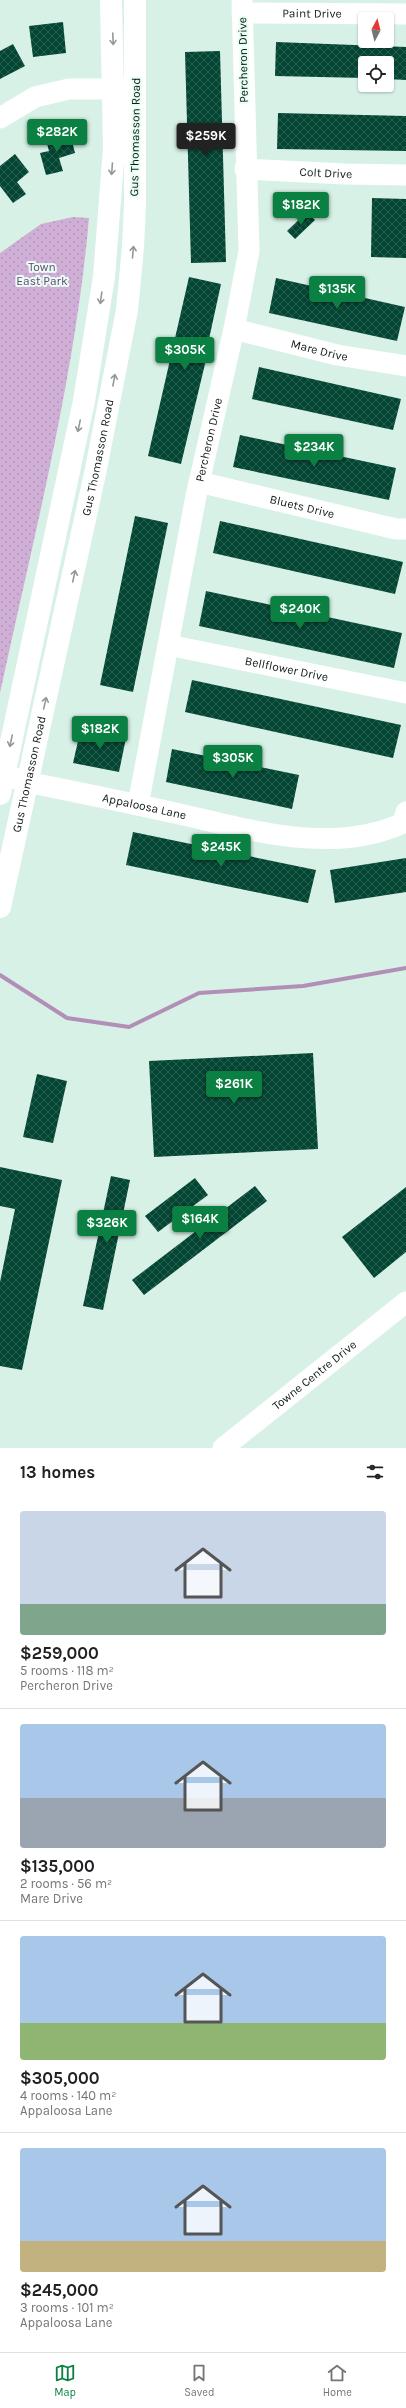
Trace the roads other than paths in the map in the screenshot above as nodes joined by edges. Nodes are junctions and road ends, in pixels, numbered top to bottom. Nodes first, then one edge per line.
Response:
1 (112, 0) edge
2 (135, 0) edge
3 (242, 7) edge
4 (406, 14) edge
5 (114, 89) junction
6 (136, 90) junction
7 (0, 118) edge
8 (245, 169) junction
9 (406, 175) edge
10 (234, 329) junction
11 (406, 366) edge
12 (199, 482) junction
13 (406, 529) edge
14 (168, 645) junction
15 (406, 693) edge
16 (27, 782) junction
17 (2, 784) edge
18 (138, 805) junction
19 (405, 818) edge
20 (0, 907) edge
21 (406, 1302) edge
22 (223, 1448) edge

1 -> 5 main road, Gus Thomasson Road
2 - 6 main road, Gus Thomasson Road
3 - 4 street, Paint Drive
3 - 8 street, Percheron Drive
5 - 6 street
5 - 7 street
5 -> 17 main road, Gus Thomasson Road
16 -> 6 main road, Gus Thomasson Road
8 - 9 street, Colt Drive
8 - 10 street, Percheron Drive
10 - 11 street, Mare Drive
10 - 12 street, Percheron Drive
12 - 13 street, Bluets Drive
12 - 14 street, Percheron Drive
14 - 15 street, Bellflower Drive
14 - 18 street, Percheron Drive
16 - 17 street, Appaloosa Lane
16 - 18 street, Appaloosa Lane
16 - 20 main road, Gus Thomasson Road
18 - 19 street, Appaloosa Lane
21 - 22 street, Towne Centre Drive

